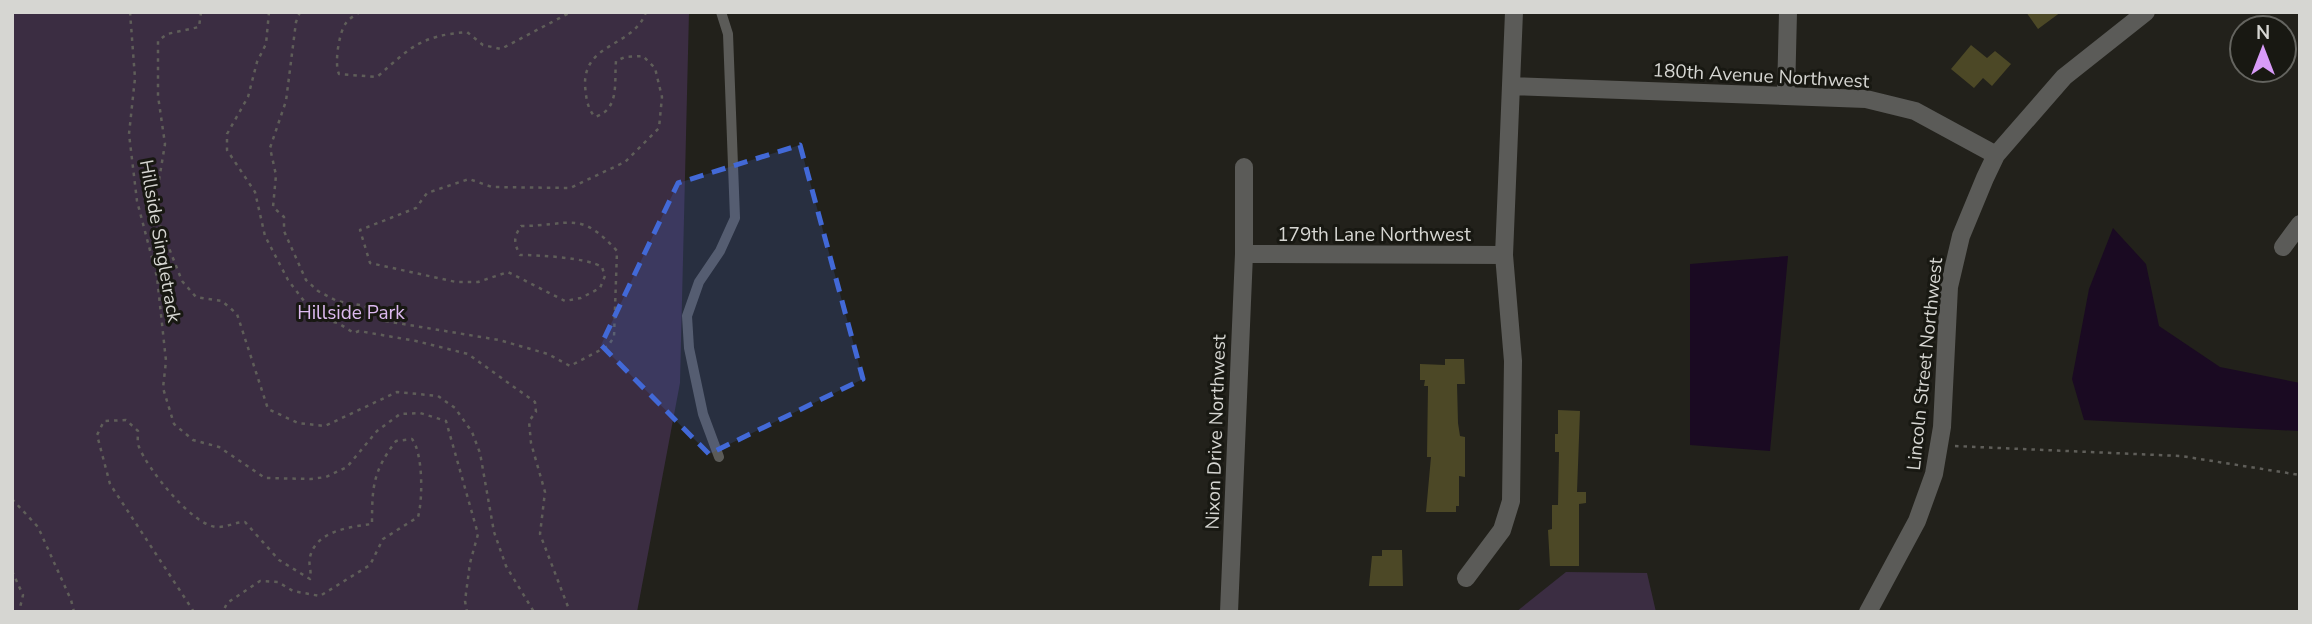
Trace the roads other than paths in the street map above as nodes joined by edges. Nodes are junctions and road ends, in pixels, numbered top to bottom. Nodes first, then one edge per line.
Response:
1 (720, 12) edge
2 (1514, 12) edge
3 (1788, 12) edge
4 (2146, 12) edge
5 (1511, 86) junction
6 (1786, 95) junction
7 (1996, 155) junction
8 (1244, 167) dead end
9 (2300, 224) edge
10 (2283, 247) dead end
11 (1244, 254) junction
12 (1504, 255) junction
13 (719, 457) dead end
14 (1466, 578) dead end
15 (1229, 612) edge
16 (1868, 612) edge

1 - 13 lane
2 - 5 street
3 - 6 street
4 - 7 street, Lincoln Street Northwest
5 - 6 street, 180th Avenue Northwest
5 - 12 street
6 - 7 street, 180th Avenue Northwest
7 - 16 street, Lincoln Street Northwest
8 - 11 street, Nixon Drive Northwest
9 - 10 street
11 - 12 street, 179th Lane Northwest
11 - 15 street, Nixon Drive Northwest
12 - 14 street

